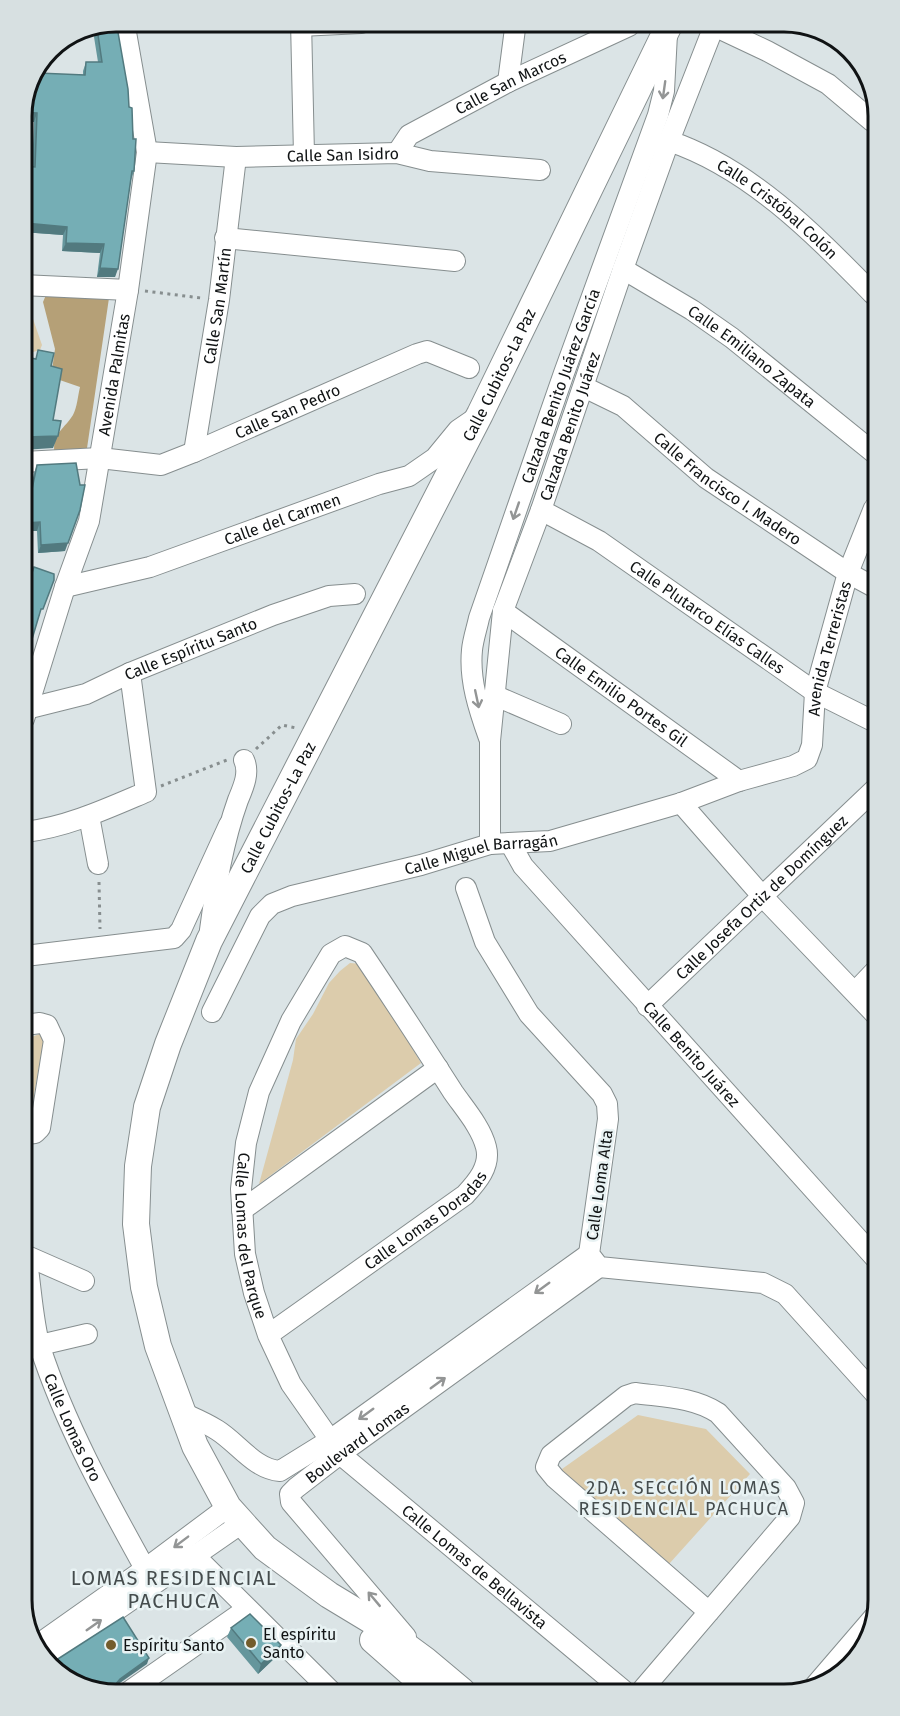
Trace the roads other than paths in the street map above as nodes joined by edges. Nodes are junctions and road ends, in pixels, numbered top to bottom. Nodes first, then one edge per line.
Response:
1 (126, 32) edge
2 (301, 32) edge
3 (515, 32) edge
4 (616, 32) edge
5 (666, 32) edge
6 (669, 32) edge
7 (712, 32) edge
8 (730, 32) edge
9 (508, 82) junction
10 (868, 118) edge
11 (669, 141) junction
12 (147, 152) junction
13 (397, 153) junction
14 (304, 155) junction
15 (237, 157) junction
16 (540, 170) dead end
17 (225, 238) junction
18 (455, 261) dead end
19 (623, 269) junction
20 (32, 285) edge
21 (868, 289) edge
22 (128, 290) junction
23 (469, 368) dead end
24 (584, 387) junction
25 (480, 414) junction
26 (868, 448) edge
27 (194, 452) junction
28 (100, 458) junction
29 (32, 462) edge
30 (542, 510) junction
31 (868, 523) edge
32 (848, 573) junction
33 (868, 584) edge
34 (65, 587) junction
35 (355, 594) dead end
36 (503, 612) junction
37 (130, 673) junction
38 (32, 692) edge
39 (815, 692) junction
40 (496, 696) junction
41 (32, 712) edge
42 (868, 718) edge
43 (561, 724) dead end
44 (490, 741) junction
45 (807, 759) joint
46 (244, 760) road end
47 (739, 781) junction
48 (868, 796) edge
49 (681, 803) junction
50 (88, 816) junction
51 (229, 825) junction
52 (32, 831) edge
53 (510, 843) junction
54 (490, 844) junction
55 (98, 864) road end
56 (466, 888) dead end
57 (763, 897) junction
58 (209, 941) junction
59 (32, 955) edge
60 (868, 978) edge
61 (855, 992) junction
62 (648, 1006) junction
63 (868, 1006) edge
64 (212, 1012) dead end
65 (32, 1024) edge
66 (438, 1068) junction
67 (32, 1133) edge
68 (242, 1210) junction
69 (868, 1250) edge
70 (32, 1258) edge
71 (594, 1260) junction
72 (84, 1281) dead end
73 (32, 1293) edge
74 (87, 1334) dead end
75 (268, 1335) junction
76 (40, 1345) junction
77 (868, 1386) edge
78 (183, 1413) junction
79 (335, 1447) junction
80 (235, 1515) junction
81 (194, 1555) junction
82 (149, 1576) junction
83 (329, 1595) junction
84 (247, 1610) junction
85 (709, 1612) junction
86 (863, 1629) edge
87 (43, 1643) edge
88 (51, 1655) edge
89 (425, 1660) junction
90 (826, 1673) edge
91 (139, 1684) edge
92 (324, 1684) edge
93 (423, 1684) edge
94 (454, 1684) edge
95 (616, 1684) edge
96 (647, 1684) edge

1 - 12 street, Avenida Palmitas
2 - 14 street
3 - 9 street
4 - 9 street, Calle San Marcos
5 - 25 main road, Calle Cubitos-La Paz
6 -> 44 street, Calzada Benito Juárez García
7 - 11 street, Calzada Benito Juárez
8 - 10 street
9 - 13 street, Calle San Marcos
11 - 19 street, Calzada Benito Juárez
11 - 21 street, Calle Cristóbal Colón
12 - 15 street, Calle San Isidro
12 - 22 street, Avenida Palmitas
13 - 14 street, Calle San Isidro
13 - 16 street, Calle San Isidro
14 - 15 street, Calle San Isidro
15 - 17 street, Calle San Martín
17 - 18 street
17 - 27 street, Calle San Martín
19 - 24 street, Calzada Benito Juárez
19 - 26 street, Calle Emiliano Zapata
20 - 22 street
22 - 28 street, Avenida Palmitas
23 - 27 street, Calle San Pedro
24 - 30 street, Calzada Benito Juárez
24 - 32 street, Calle Francisco I. Madero
25 - 34 street, Calle del Carmen
25 - 58 main road, Calle Cubitos-La Paz
27 - 28 street, Calle San Pedro
28 - 29 street, Calle San Pedro
28 - 34 street, Avenida Palmitas
30 - 36 street, Calzada Benito Juárez
30 - 39 street, Calle Plutarco Elías Calles
31 - 32 street, Avenida Terreristas
32 - 33 street, Calle Francisco I. Madero
32 - 39 street, Avenida Terreristas
34 - 38 street, Avenida Palmitas
35 - 37 street, Calle Espíritu Santo
36 - 40 street, Calzada Benito Juárez
36 - 47 street, Calle Emilio Portes Gil
37 - 41 street, Calle Espíritu Santo
37 - 50 street
39 - 42 street, Calle Plutarco Elías Calles
39 - 45 street, Avenida Terreristas
40 - 43 street
40 - 44 street, Calzada Benito Juárez
44 - 54 street, Calzada Benito Juárez
45 - 47 street, Calle Miguel Barragán
46 - 51 street
47 - 49 street, Calle Miguel Barragán
48 - 57 street, Calle Josefa Ortiz de Domínguez
49 - 53 street, Calle Miguel Barragán
49 - 57 street
50 - 52 street
50 - 55 street
51 - 58 street
51 - 59 street
53 - 54 street, Calle Miguel Barragán
53 - 62 street, Calle Benito Juárez
54 - 64 street, Calle Miguel Barragán
56 - 71 street, Calle Loma Alta
57 - 61 street
57 - 62 street, Calle Josefa Ortiz de Domínguez
58 - 78 main road, Calle Cubitos-La Paz
60 - 61 street
61 - 63 street
62 - 69 street, Calle Benito Juárez
65 - 67 street
66 - 68 street
66 - 68 street, Calle Lomas del Parque
66 - 75 street, Calle Lomas Doradas
68 - 75 street, Calle Lomas del Parque
70 - 72 street
71 - 77 street
71 - 79 street, Boulevard Lomas
73 - 76 street, Calle Lomas Oro
74 - 76 street
75 - 79 street, Calle Lomas del Parque
76 - 82 street, Calle Lomas Oro
78 - 79 street, Boulevard Lomas
78 - 80 main road, Calle Cubitos-La Paz
89 -> 79 street, Boulevard Lomas
79 - 95 street, Calle Lomas de Bellavista
80 - 81 street
80 -> 82 street
80 - 83 main road, Calle Cubitos-La Paz
81 - 82 street
81 - 84 street
82 - 87 street
88 -> 82 street
83 - 89 main road, Calle Cubitos-La Paz
83 - 93 main road, Calle Cubitos-La Paz
84 - 91 street
84 - 92 street
85 - 85 street
85 - 96 street
86 - 90 street
89 - 94 main road, Calle Cubitos-La Paz

